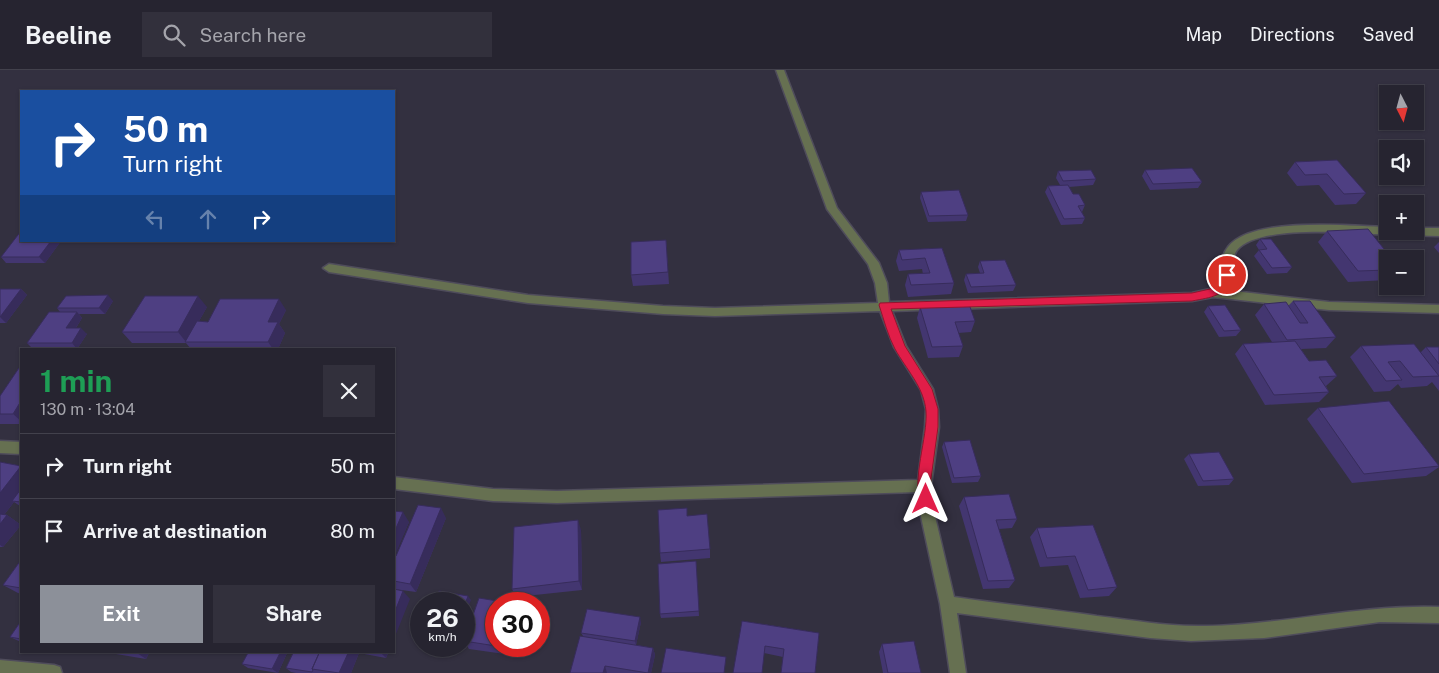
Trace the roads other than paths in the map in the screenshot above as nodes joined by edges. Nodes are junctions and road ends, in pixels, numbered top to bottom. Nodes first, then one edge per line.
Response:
1 (780, 70) edge
2 (1379, 231) edge
3 (1424, 232) edge
4 (1439, 232) edge
5 (329, 268) dead end
6 (1213, 293) junction
7 (884, 305) junction
8 (1439, 309) edge
9 (0, 447) edge
10 (20, 448) edge
11 (395, 483) edge
12 (924, 486) junction
13 (948, 604) junction
14 (1439, 614) edge
15 (0, 668) edge
16 (54, 673) edge
17 (958, 673) edge

1 - 7 street
2 - 6 street
3 - 4 street
5 - 7 street
6 - 7 street
6 - 8 street
7 - 12 street
9 - 10 street
11 - 12 street
12 - 13 street
13 - 14 street
13 - 17 street
15 - 16 street

